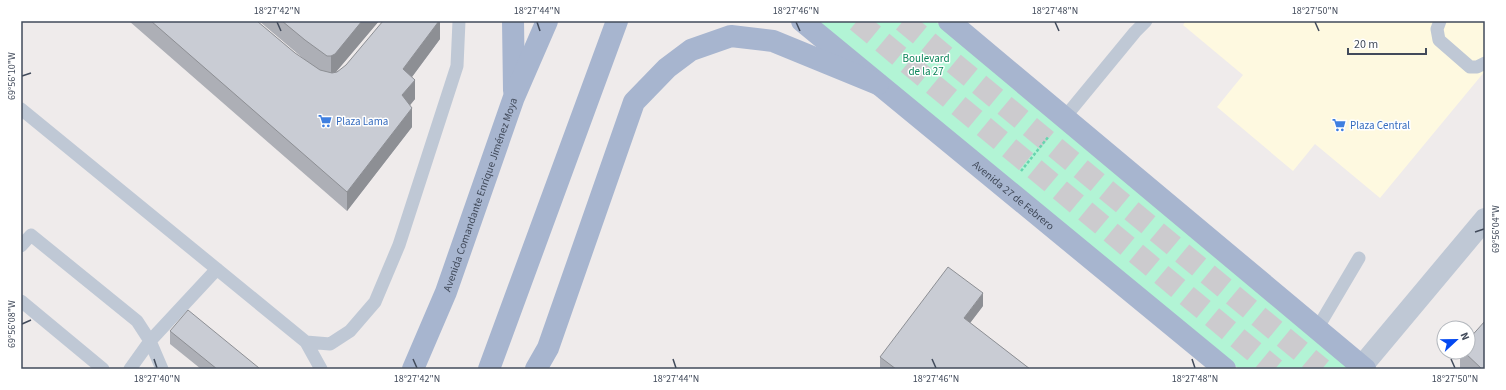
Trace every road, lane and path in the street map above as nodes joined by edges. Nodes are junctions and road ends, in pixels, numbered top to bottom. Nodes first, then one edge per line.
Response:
1 (459, 21) edge
2 (513, 21) edge
3 (547, 21) edge
4 (617, 21) edge
5 (802, 21) edge
6 (949, 21) edge
7 (1146, 21) edge
8 (1440, 21) edge
9 (1485, 63) edge
10 (878, 84) junction
11 (514, 97) junction
12 (21, 109) edge
13 (1065, 117) junction
14 (1006, 188) junction
15 (1485, 219) edge
16 (21, 246) edge
17 (1358, 258) dead end
18 (217, 269) junction
19 (21, 301) edge
20 (1317, 329) junction
21 (150, 341) junction
22 (306, 342) junction
23 (1363, 368) edge
24 (103, 369) edge
25 (130, 369) edge
26 (162, 369) edge
27 (321, 369) edge
28 (414, 369) edge
29 (489, 369) edge
30 (536, 369) edge
31 (1226, 369) edge

1 - 22 lane
2 - 11 main road
3 - 11 main road, Avenida Comandante Enrique Jiménez Moya
4 - 29 main road
5 - 10 main road, Avenida 27 de Febrero
6 - 13 main road
7 - 13 lane
8 - 9 lane
10 - 14 main road, Avenida 27 de Febrero
10 - 30 main road
11 - 28 main road, Avenida Comandante Enrique Jiménez Moya
12 - 18 lane
13 - 14 path
13 - 20 main road
14 - 31 main road, Avenida 27 de Febrero
15 - 23 street
16 - 21 lane
17 - 20 lane
18 - 21 lane
18 - 22 lane
19 - 24 lane
20 - 23 main road
21 - 25 lane
21 - 26 lane
22 - 27 lane

